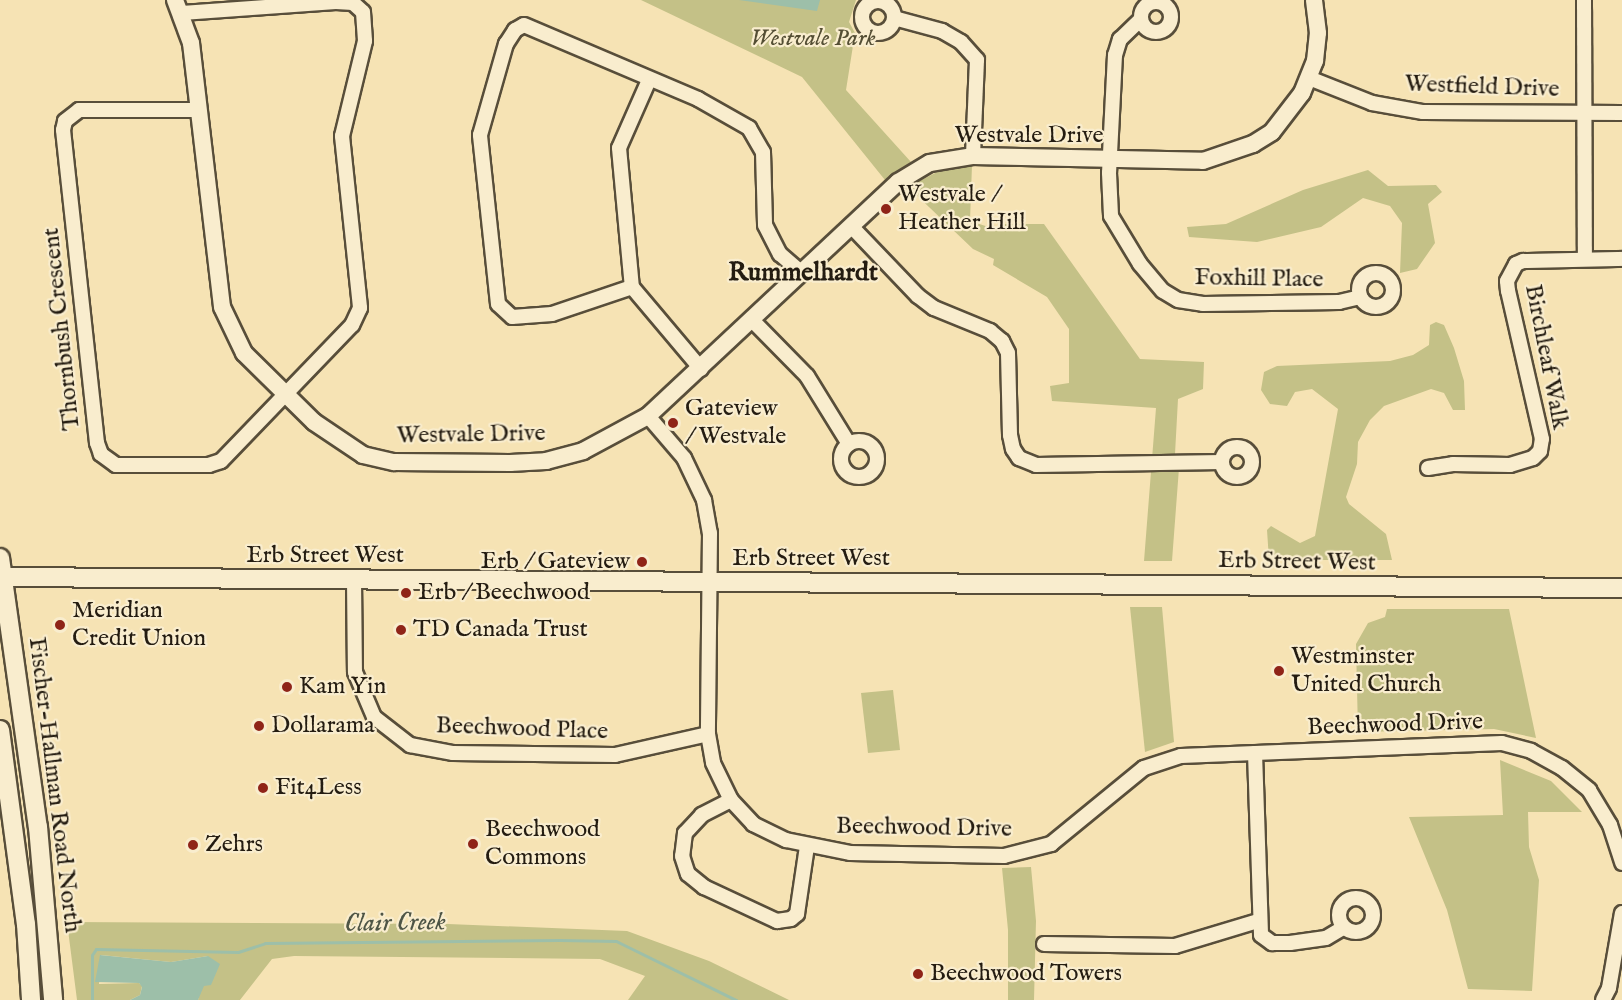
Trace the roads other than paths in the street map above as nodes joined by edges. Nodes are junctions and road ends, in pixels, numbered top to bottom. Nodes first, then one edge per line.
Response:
1 (1314, 0) edge
2 (1584, 0) edge
3 (179, 7) edge
4 (894, 18) dead end
5 (1140, 20) dead end
6 (1309, 78) junction
7 (649, 80) junction
8 (199, 110) junction
9 (1586, 113) junction
10 (1622, 113) edge
11 (973, 156) junction
12 (1109, 160) junction
13 (851, 226) junction
14 (1584, 259) junction
15 (1622, 259) edge
16 (801, 272) junction
17 (632, 287) junction
18 (1360, 297) dead end
19 (752, 320) junction
20 (701, 369) junction
21 (285, 395) junction
22 (648, 416) junction
23 (849, 444) dead end
24 (1222, 462) dead end
25 (1428, 468) dead end
26 (0, 558) edge
27 (1, 577) edge
28 (354, 580) junction
29 (709, 582) junction
30 (1622, 588) edge
31 (0, 730) edge
32 (708, 734) junction
33 (1255, 753) junction
34 (730, 800) junction
35 (807, 846) junction
36 (1622, 863) edge
37 (1622, 918) edge
38 (1258, 921) junction
39 (1344, 927) dead end
40 (1044, 944) dead end
41 (31, 1000) edge
42 (53, 1000) edge
43 (1603, 1000) edge

1 - 6 street, Westvale Drive
2 - 9 street
3 - 8 street, Westvale Drive
3 - 21 street
4 - 11 street
5 - 12 street, Foxhill Place
6 - 9 street, Westfield Drive
6 - 12 street, Westvale Drive
7 - 16 street
7 - 17 street
7 - 17 street
8 - 21 street, Westvale Drive
8 - 21 street, Thornbush Crescent
9 - 10 street, Westfield Drive
9 - 14 street
11 - 12 street, Westvale Drive
11 - 13 street, Westvale Drive
12 - 18 street, Foxhill Place
13 - 16 street, Westvale Drive
13 - 24 street
14 - 15 street, Birchleaf Walk
14 - 25 street, Birchleaf Walk
16 - 19 street, Westvale Drive
17 - 20 street
19 - 20 street, Westvale Drive
19 - 23 street
20 - 22 street, Westvale Drive
21 - 22 street, Westvale Drive
22 - 29 street, Beechwood Drive
26 - 27 main road, Fischer-Hallman Road North
27 - 28 main road, Erb Street West
27 - 42 main road, Fischer-Hallman Road North
28 - 29 main road, Erb Street West
28 - 32 street, Beechwood Place
29 - 30 main road, Erb Street West
29 - 32 street, Beechwood Drive
31 - 41 main road, Fischer-Hallman Road North
32 - 34 street, Beechwood Drive
33 - 35 street, Beechwood Drive
33 - 36 street, Beechwood Drive
33 - 38 street
34 - 35 street, Beechwood Drive
34 - 35 street
37 - 43 street
38 - 39 street
38 - 40 street

